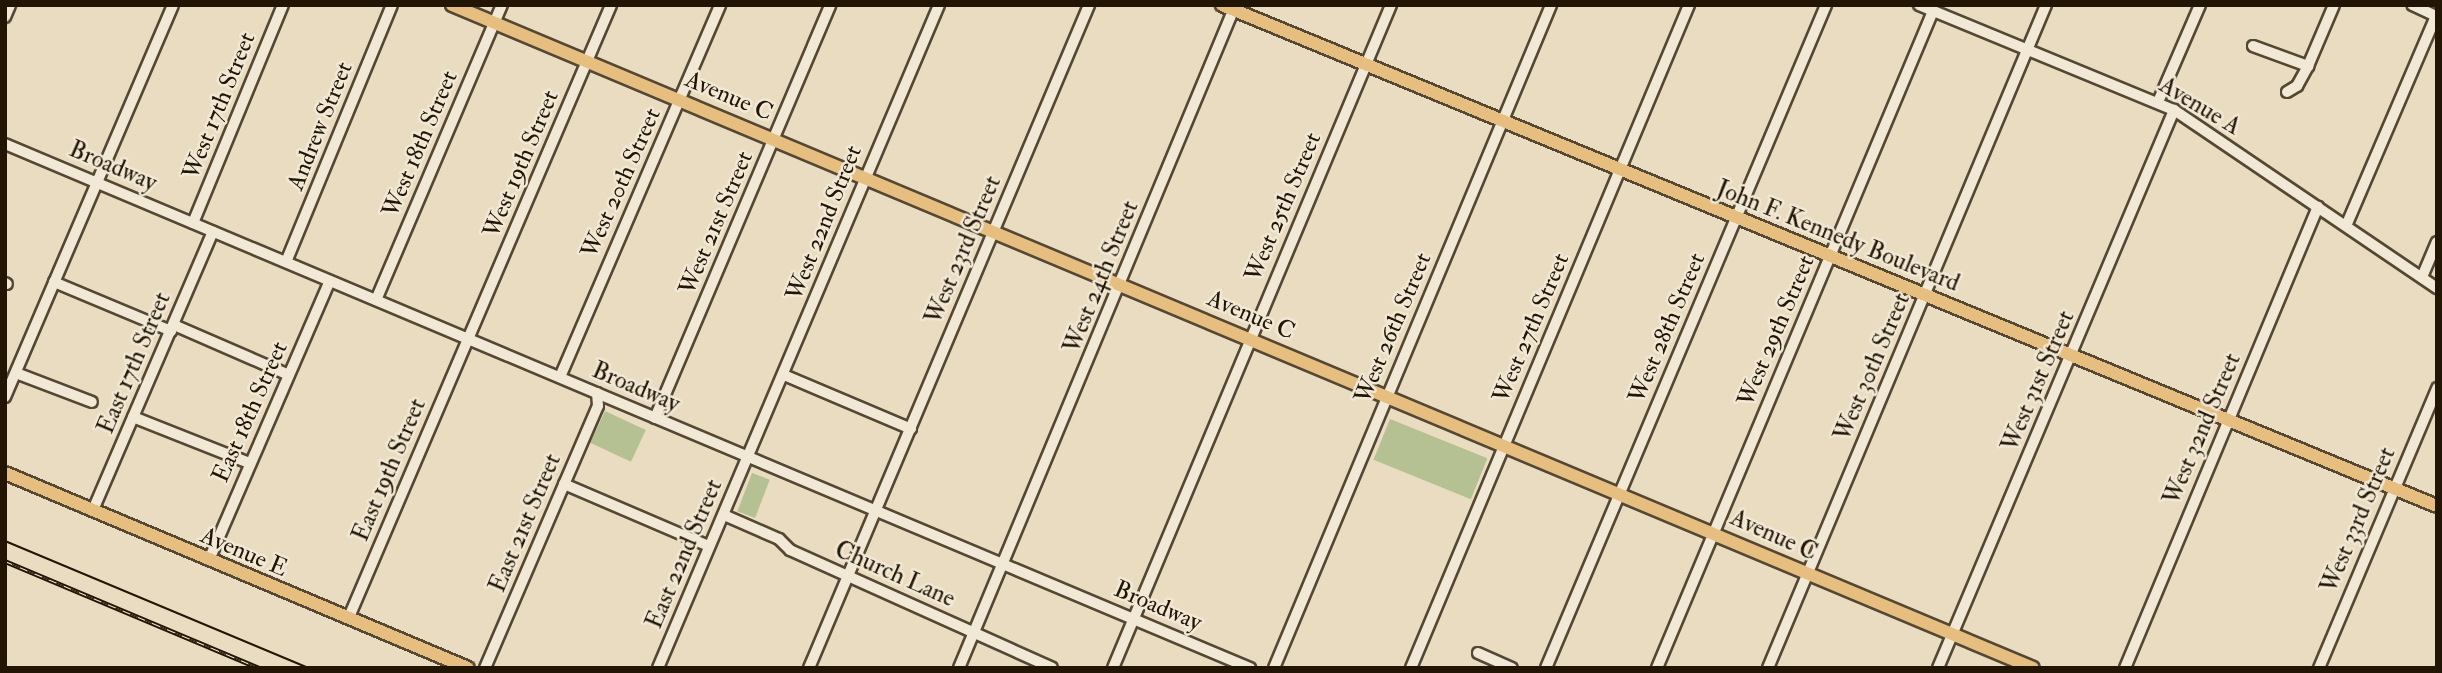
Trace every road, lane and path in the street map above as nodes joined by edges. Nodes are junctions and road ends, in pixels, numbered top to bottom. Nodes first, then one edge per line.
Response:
1 (10, 5) edge
2 (173, 5) edge
3 (283, 5) edge
4 (392, 5) edge
5 (452, 5) edge
6 (502, 5) edge
7 (611, 5) edge
8 (720, 5) edge
9 (830, 5) edge
10 (939, 5) edge
11 (1089, 5) edge
12 (1391, 5) edge
13 (1551, 5) edge
14 (1689, 5) edge
15 (1826, 5) edge
16 (1919, 5) edge
17 (2046, 5) edge
18 (2200, 5) edge
19 (2334, 5) edge
20 (2412, 5) edge
21 (1230, 7) edge
22 (1933, 11) junction
23 (2436, 16) edge
24 (5, 17) edge
25 (494, 23) junction
26 (2253, 46) dead end
27 (2028, 51) junction
28 (587, 60) junction
29 (1366, 64) junction
30 (2308, 66) junction
31 (2287, 92) dead end
32 (681, 99) junction
33 (2158, 102) junction
34 (2174, 110) junction
35 (1504, 121) junction
36 (775, 138) junction
37 (5, 144) edge
38 (1620, 169) junction
39 (865, 179) junction
40 (97, 182) junction
41 (2318, 207) junction
42 (1737, 217) junction
43 (193, 223) junction
44 (2346, 226) junction
45 (996, 230) junction
46 (213, 232) junction
47 (2437, 242) edge
48 (1830, 256) junction
49 (286, 262) junction
50 (2422, 277) junction
51 (330, 281) junction
52 (54, 282) junction
53 (1122, 284) junction
54 (2437, 288) edge
55 (1925, 294) junction
56 (376, 300) junction
57 (172, 328) junction
58 (1252, 338) junction
59 (469, 340) junction
60 (2073, 354) junction
61 (16, 373) junction
62 (289, 375) junction
63 (784, 375) junction
64 (560, 377) junction
65 (2437, 388) edge
66 (597, 393) junction
67 (1388, 396) junction
68 (5, 397) edge
69 (92, 402) dead end
70 (133, 417) junction
71 (655, 418) junction
72 (2230, 420) junction
73 (911, 429) junction
74 (1504, 446) junction
75 (748, 457) junction
76 (249, 464) junction
77 (5, 473) edge
78 (564, 484) junction
79 (2394, 488) junction
80 (1620, 494) junction
81 (2437, 506) edge
82 (93, 510) junction
83 (877, 511) junction
84 (724, 515) junction
85 (1714, 532) junction
86 (709, 546) junction
87 (208, 560) junction
88 (1003, 563) junction
89 (1808, 573) junction
90 (849, 577) junction
91 (349, 617) junction
92 (1134, 619) junction
93 (973, 634) junction
94 (1952, 634) junction
95 (1478, 653) dead end
96 (468, 668) edge
97 (485, 668) edge
98 (658, 668) edge
99 (809, 668) edge
100 (959, 668) edge
101 (1052, 668) edge
102 (1113, 668) edge
103 (1250, 668) edge
104 (1274, 668) edge
105 (1410, 668) edge
106 (1513, 668) edge
107 (1546, 668) edge
108 (1657, 668) edge
109 (1768, 668) edge
110 (1937, 668) edge
111 (2034, 668) edge
112 (2125, 668) edge
113 (2319, 668) edge

1 - 24 street
2 - 40 street
3 - 43 street, West 17th Street
4 - 49 street, Andrew Street
5 - 25 main road, Avenue C
6 - 25 street, West 18th Street
7 - 28 street, West 19th Street
8 - 32 street, West 20th Street
9 - 36 street, West 21st Street
10 - 39 street, West 22nd Street
11 - 45 street, West 23rd Street
12 - 29 street, West 25th Street
13 - 35 street, West 26th Street
14 - 38 street, West 27th Street
15 - 42 street, West 28th Street
16 - 22 street, Avenue A
17 - 27 street, West 30th Street
18 - 33 street
19 - 30 street
20 - 23 street
21 - 29 main road, John F. Kennedy Boulevard
21 - 53 street, West 24th Street
22 - 27 street, Avenue A
22 - 48 street, West 29th Street
23 - 44 street
25 - 28 main road, Avenue C
25 - 56 street, West 18th Street
26 - 30 street
27 - 33 street, Avenue A
27 - 55 street, West 30th Street
28 - 32 main road, Avenue C
28 - 59 street, West 19th Street
29 - 35 main road, John F. Kennedy Boulevard
29 - 58 street, West 25th Street
30 - 31 street
32 - 36 main road, Avenue C
32 - 64 street, West 20th Street
33 - 34 street, Avenue A
34 - 41 street, Avenue A
34 - 60 street, West 31st Street
35 - 38 main road, John F. Kennedy Boulevard
35 - 67 street, West 26th Street
36 - 39 main road, Avenue C
36 - 71 street, West 21st Street
37 - 40 street, Broadway
38 - 42 main road, John F. Kennedy Boulevard
38 - 74 street, West 27th Street
39 - 45 main road, Avenue C
39 - 63 street, West 22nd Street
40 - 43 street, Broadway
40 - 52 street
41 - 44 street, Avenue A
41 - 72 street, West 32nd Street
42 - 48 main road, John F. Kennedy Boulevard
42 - 80 street, West 28th Street
43 - 46 street, Broadway
44 - 50 street, Avenue A
45 - 53 main road, Avenue C
45 - 73 street, West 23rd Street
46 - 49 street, Broadway
46 - 57 street, East 17th Street
47 - 50 street
48 - 55 main road, John F. Kennedy Boulevard
48 - 85 street, West 29th Street
49 - 51 street, Broadway
50 - 54 street, Avenue A
51 - 56 street, Broadway
51 - 62 street, East 18th Street
52 - 57 street
52 - 61 street
53 - 58 main road, Avenue C
53 - 88 street, West 24th Street
55 - 60 main road, John F. Kennedy Boulevard
55 - 89 street, West 30th Street
56 - 59 street, Broadway
57 - 62 street
57 - 70 street, East 17th Street
58 - 67 main road, Avenue C
58 - 92 street, West 25th Street
59 - 64 street, Broadway
59 - 91 street, East 19th Street
60 - 72 main road, John F. Kennedy Boulevard
60 - 94 street, West 31st Street
61 - 68 street
61 - 69 street
62 - 76 street, East 18th Street
63 - 73 street
63 - 75 street, West 22nd Street
64 - 66 street, Broadway
65 - 79 street, West 33rd Street
66 - 71 street, Broadway
66 - 78 street, East 21st Street
67 - 74 main road, Avenue C
67 - 104 street, West 26th Street
70 - 76 street
70 - 82 street, East 17th Street
71 - 75 street, Broadway
72 - 79 main road, John F. Kennedy Boulevard
72 - 112 street, West 32nd Street
73 - 83 street, West 23rd Street
74 - 80 main road, Avenue C
74 - 105 street, West 27th Street
75 - 83 street, Broadway
75 - 84 street, East 22nd Street
76 - 87 street, East 18th Street
77 - 82 main road, Avenue E
78 - 86 street
78 - 97 street, East 21st Street
79 - 81 main road, John F. Kennedy Boulevard
79 - 113 street, West 33rd Street
80 - 85 main road, Avenue C
80 - 107 street, West 28th Street
82 - 87 main road, Avenue E
83 - 88 street, Broadway
83 - 90 street, West 23rd Street
84 - 86 street, East 22nd Street
84 - 90 street, Church Lane
85 - 89 main road, Avenue C
85 - 108 street, West 29th Street
86 - 98 street, East 22nd Street
87 - 91 main road, Avenue E
88 - 92 street, Broadway
88 - 93 street, West 24th Street
89 - 94 main road, Avenue C
89 - 109 street, West 30th Street
90 - 93 street, Church Lane
90 - 99 street, West 23rd Street
91 - 96 main road, Avenue E
92 - 102 street, West 25th Street
92 - 103 street, Broadway
93 - 100 street, West 24th Street
93 - 101 street, Church Lane
94 - 110 street, West 31st Street
94 - 111 main road, Avenue C
95 - 106 street

